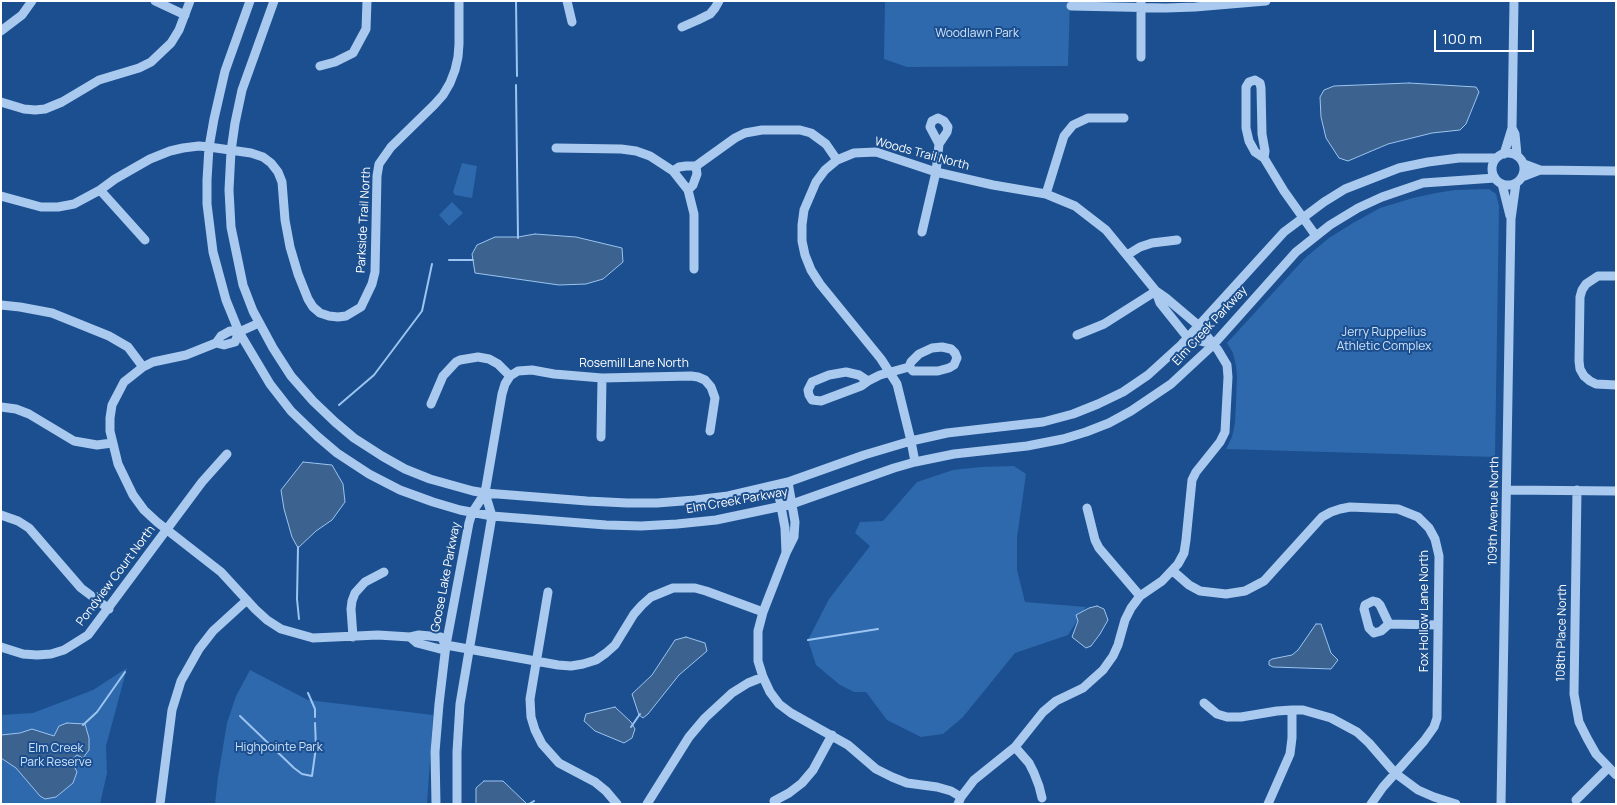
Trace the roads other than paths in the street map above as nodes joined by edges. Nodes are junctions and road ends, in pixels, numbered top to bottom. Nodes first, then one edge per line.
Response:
1 (32, 1) edge
2 (155, 1) edge
3 (190, 1) edge
4 (250, 1) edge
5 (274, 1) edge
6 (367, 1) edge
7 (459, 1) edge
8 (567, 1) edge
9 (719, 1) edge
10 (1266, 1) edge
11 (1514, 1) edge
12 (1141, 4) edge
13 (1071, 6) dead end
14 (185, 15) junction
15 (572, 22) dead end
16 (682, 27) dead end
17 (1, 32) edge
18 (1141, 57) dead end
19 (320, 66) dead end
20 (1, 102) edge
21 (1124, 118) dead end
22 (1512, 128) junction
23 (939, 144) dead end
24 (209, 147) junction
25 (556, 148) dead end
26 (231, 151) junction
27 (1517, 155) junction
28 (1500, 156) junction
29 (1264, 158) junction
30 (837, 160) junction
31 (1524, 164) junction
32 (696, 166) junction
33 (1540, 170) junction
34 (673, 171) junction
35 (1616, 171) edge
36 (936, 172) junction
37 (1519, 180) junction
38 (1498, 181) junction
39 (100, 190) junction
40 (688, 190) junction
41 (1046, 194) junction
42 (1, 196) edge
43 (1302, 218) junction
44 (1511, 219) junction
45 (922, 232) dead end
46 (1316, 236) junction
47 (145, 240) dead end
48 (1177, 240) dead end
49 (1127, 255) junction
50 (694, 269) dead end
51 (1616, 276) edge
52 (1156, 291) junction
53 (1, 305) edge
54 (259, 323) junction
55 (1198, 326) junction
56 (239, 332) junction
57 (1077, 335) dead end
58 (1188, 338) junction
59 (1213, 344) junction
60 (143, 367) junction
61 (909, 367) junction
62 (890, 373) junction
63 (510, 376) junction
64 (602, 378) junction
65 (868, 381) junction
66 (1616, 385) edge
67 (431, 404) dead end
68 (1, 407) edge
69 (710, 431) dead end
70 (601, 437) dead end
71 (911, 441) junction
72 (112, 443) junction
73 (227, 454) dead end
74 (915, 462) junction
75 (788, 482) junction
76 (777, 484) junction
77 (1507, 490) junction
78 (1577, 490) junction
79 (1616, 491) edge
80 (485, 493) junction
81 (792, 504) junction
82 (782, 506) junction
83 (1088, 508) dead end
84 (472, 513) junction
85 (1, 515) edge
86 (492, 516) junction
87 (167, 530) junction
88 (786, 553) junction
89 (1173, 571) junction
90 (384, 572) dead end
91 (548, 592) dead end
92 (1140, 596) junction
93 (247, 600) junction
94 (109, 609) junction
95 (763, 612) junction
96 (1389, 624) dead end
97 (1438, 624) junction
98 (353, 637) junction
99 (446, 645) junction
100 (1, 647) edge
101 (469, 649) junction
102 (535, 661) junction
103 (763, 677) junction
104 (1204, 703) dead end
105 (1292, 710) junction
106 (832, 735) junction
107 (1014, 747) junction
108 (1608, 768) junction
109 (1395, 774) junction
110 (1616, 775) edge
111 (1042, 798) dead end
112 (959, 800) edge
113 (1576, 800) dead end
114 (774, 801) dead end
115 (160, 804) edge
116 (436, 804) edge
117 (457, 804) edge
118 (617, 804) edge
119 (647, 804) edge
120 (1268, 804) edge
121 (1372, 804) edge
122 (1456, 804) edge
123 (1501, 804) edge

1 - 17 street
2 - 14 street
3 - 14 street
4 - 24 street, Elm Creek Parkway
5 - 26 street, Elm Creek Parkway
6 - 19 street
7 - 26 street, Parkside Trail North
8 - 15 street
9 - 16 street
10 - 12 street
11 - 22 street
12 - 13 street
12 - 18 street
14 - 20 street
21 - 41 street
22 - 27 street
22 - 28 street
23 - 36 street
24 - 26 street, Parkside Trail North
24 - 39 street, Parkside Trail North
24 - 56 street, Elm Creek Parkway
25 - 34 street
26 - 54 street, Elm Creek Parkway
27 - 28 street
27 - 31 street
28 - 38 street
28 - 43 street, Elm Creek Parkway
29 - 29 street
29 - 43 street
30 - 32 street
30 - 36 street, Woods Trail North
30 - 62 street, Woods Trail North
31 - 33 street
31 - 37 street
32 - 34 street
32 - 40 street
33 - 35 street
33 - 37 street
34 - 40 street
36 - 41 street, Woods Trail North
36 - 45 street
37 - 38 street
37 - 44 street, 109th Avenue North
38 - 44 street, 109th Avenue North
38 - 46 street, Elm Creek Parkway
39 - 42 street, Parkside Trail North
39 - 47 street
40 - 50 street
41 - 49 street, Woods Trail North
43 - 46 street
43 - 55 street, Elm Creek Parkway
44 - 77 street, 109th Avenue North
46 - 59 street, Elm Creek Parkway
48 - 49 street
49 - 52 street, Woods Trail North
51 - 66 street
52 - 55 street, Woods Trail North
52 - 57 street
52 - 58 street, Woods Trail North
53 - 60 street
54 - 56 street
54 - 80 street, Elm Creek Parkway
55 - 58 street, Elm Creek Parkway
55 - 59 street, Woods Trail North
56 - 60 street
56 - 84 street, Elm Creek Parkway
58 - 59 street
58 - 71 street, Elm Creek Parkway
59 - 74 street, Elm Creek Parkway
59 - 89 street, Woods Trail North
60 - 72 street
61 - 61 street
61 - 62 street
62 - 65 street
62 - 71 street, Woods Trail North
63 - 64 street, Rosemill Lane North
63 - 67 street
63 - 80 street
64 - 69 street, Rosemill Lane North
64 - 70 street
65 - 65 street
68 - 72 street
71 - 74 street, Woods Trail North
71 - 75 street, Elm Creek Parkway
72 - 87 street
73 - 87 street, Pondview Court North
74 - 81 street, Elm Creek Parkway
75 - 76 street, Elm Creek Parkway
75 - 81 street
76 - 80 street, Elm Creek Parkway
76 - 82 street
77 - 78 street
77 - 123 street, 109th Avenue North
78 - 79 street
78 - 108 street, 108th Place North
80 - 84 street, Goose Lake Parkway
80 - 86 street
81 - 82 street, Elm Creek Parkway
81 - 88 street
82 - 86 street, Elm Creek Parkway
82 - 88 street
83 - 92 street
84 - 86 street, Elm Creek Parkway
84 - 99 street, Goose Lake Parkway
85 - 94 street
86 - 101 street
87 - 93 street
87 - 94 street, Pondview Court North
88 - 95 street
89 - 92 street
89 - 97 street, Fox Hollow Lane North
90 - 98 street
91 - 102 street
92 - 107 street
93 - 98 street
93 - 115 street
94 - 100 street, Pondview Court North
95 - 102 street
95 - 103 street
96 - 97 street
97 - 109 street, Fox Hollow Lane North
98 - 99 street
99 - 101 street
99 - 116 street, Goose Lake Parkway
101 - 102 street
101 - 117 street
102 - 118 street
103 - 106 street
103 - 119 street
104 - 105 street
105 - 109 street
105 - 120 street
106 - 112 street
106 - 114 street
107 - 111 street
107 - 112 street
108 - 110 street, 108th Place North
108 - 113 street
109 - 121 street, Fox Hollow Lane North
109 - 122 street

